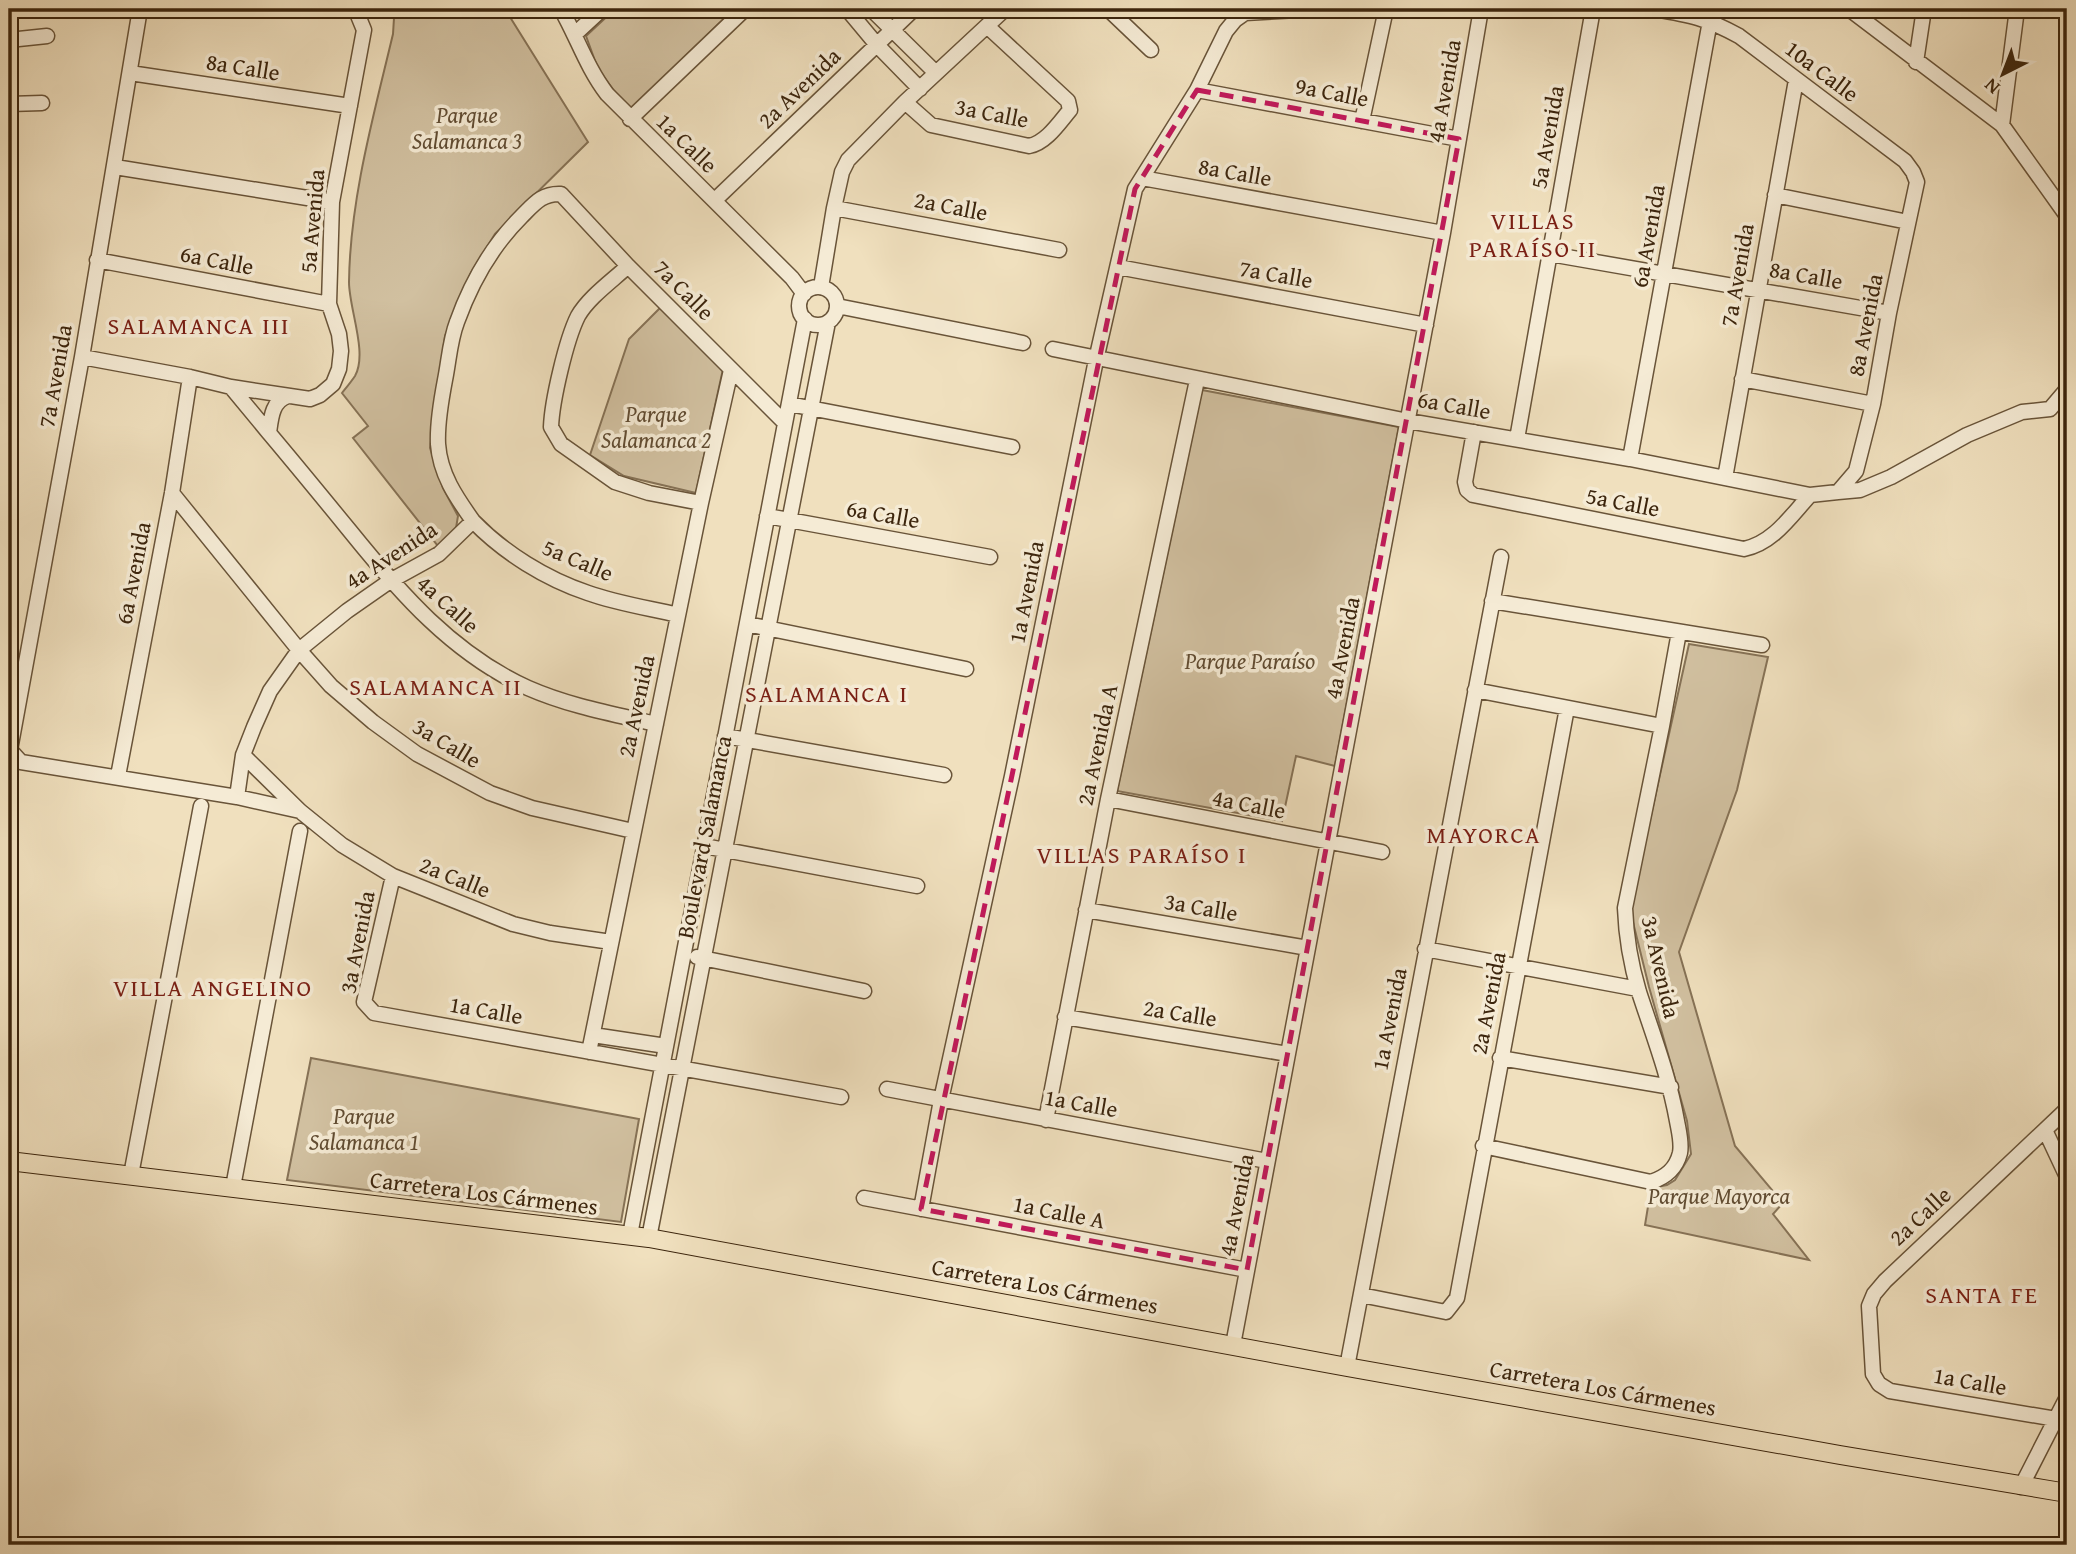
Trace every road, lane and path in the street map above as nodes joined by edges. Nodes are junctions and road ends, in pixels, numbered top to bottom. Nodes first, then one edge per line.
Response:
1 (140, 9) edge
2 (561, 9) edge
3 (602, 9) edge
4 (745, 9) edge
5 (848, 9) edge
6 (871, 9) edge
7 (914, 9) edge
8 (1005, 9) edge
9 (1108, 9) edge
10 (1317, 9) edge
11 (1386, 9) edge
12 (1481, 9) edge
13 (1593, 9) edge
14 (1655, 9) edge
15 (1849, 9) edge
16 (1924, 9) edge
17 (2017, 9) edge
18 (354, 11) edge
19 (1710, 21) junction
20 (987, 26) junction
21 (892, 30) junction
22 (575, 34) junction
23 (47, 36) dead end
24 (9, 40) edge
25 (877, 44) junction
26 (1151, 50) dead end
27 (1916, 62) junction
28 (130, 73) junction
29 (936, 73) junction
30 (1796, 80) junction
31 (920, 89) junction
32 (1197, 90) junction
33 (905, 102) junction
34 (42, 103) dead end
35 (9, 104) edge
36 (350, 106) junction
37 (630, 119) junction
38 (1362, 121) junction
39 (2002, 125) junction
40 (1459, 139) junction
41 (115, 167) junction
42 (1913, 172) joint
43 (1142, 178) junction
44 (1775, 195) junction
45 (715, 200) junction
46 (332, 202) junction
47 (834, 208) junction
48 (2067, 216) edge
49 (1908, 222) junction
50 (1443, 233) junction
51 (1059, 250) dead end
52 (1550, 254) junction
53 (97, 260) junction
54 (628, 266) junction
55 (1118, 267) junction
56 (1664, 274) junction
57 (821, 287) junction
58 (1758, 290) junction
59 (804, 294) junction
60 (329, 304) junction
61 (838, 306) junction
62 (1889, 313) junction
63 (805, 319) junction
64 (828, 322) junction
65 (1426, 325) junction
66 (1023, 343) dead end
67 (1053, 349) dead end
68 (82, 357) junction
69 (1096, 360) junction
70 (731, 370) junction
71 (190, 377) junction
72 (1742, 379) junction
73 (1198, 380) junction
74 (231, 387) junction
75 (2067, 389) edge
76 (288, 396) junction
77 (789, 404) junction
78 (1873, 404) junction
79 (811, 409) junction
80 (1408, 421) junction
81 (785, 423) junction
82 (1474, 432) junction
83 (268, 433) junction
84 (1517, 439) junction
85 (1012, 447) dead end
86 (1630, 459) junction
87 (1725, 478) junction
88 (1842, 488) junction
89 (172, 493) junction
90 (1810, 495) junction
91 (701, 503) junction
92 (767, 516) junction
93 (790, 520) junction
94 (473, 521) junction
95 (990, 557) dead end
96 (1501, 557) dead end
97 (390, 581) junction
98 (1492, 601) junction
99 (678, 615) junction
100 (747, 624) junction
101 (768, 629) junction
102 (1679, 632) junction
103 (1762, 645) dead end
104 (299, 650) junction
105 (966, 669) dead end
106 (1475, 690) junction
107 (1567, 708) junction
108 (656, 723) junction
109 (1662, 726) junction
110 (725, 736) junction
111 (747, 739) junction
112 (10, 750) edge
113 (243, 755) junction
114 (944, 775) dead end
115 (118, 776) junction
116 (237, 797) junction
117 (1108, 799) junction
118 (201, 806) dead end
119 (300, 811) junction
120 (300, 831) dead end
121 (633, 831) junction
122 (1328, 842) junction
123 (704, 846) junction
124 (725, 849) junction
125 (1382, 852) dead end
126 (393, 876) junction
127 (917, 886) dead end
128 (1086, 910) junction
129 (611, 942) junction
130 (1308, 948) junction
131 (1425, 949) junction
132 (684, 954) junction
133 (704, 958) junction
134 (1518, 967) junction
135 (1638, 989) junction
136 (864, 991) dead end
137 (374, 1013) joint
138 (1065, 1017) junction
139 (593, 1035) junction
140 (666, 1046) junction
141 (589, 1052) junction
142 (1288, 1054) junction
143 (1500, 1058) junction
144 (662, 1065) junction
145 (682, 1069) junction
146 (1671, 1087) junction
147 (887, 1089) dead end
148 (841, 1097) dead end
149 (941, 1100) junction
150 (2067, 1110) edge
151 (1046, 1120) junction
152 (2045, 1130) junction
153 (1483, 1146) junction
154 (9, 1161) edge
155 (1267, 1161) junction
156 (131, 1175) junction
157 (2067, 1177) edge
158 (233, 1187) junction
159 (864, 1198) dead end
160 (921, 1209) junction
161 (630, 1235) junction
162 (649, 1238) junction
163 (1247, 1270) junction
164 (1361, 1295) junction
165 (1233, 1345) junction
166 (1348, 1367) junction
167 (1879, 1384) joint
168 (2067, 1397) edge
169 (2056, 1419) junction
170 (2021, 1487) junction
171 (2067, 1493) edge

1 - 28 street, 7a Avenida
2 - 22 street, 1a Calle
3 - 22 street
4 - 37 street
5 - 25 street
6 - 21 street, 3a Calle
7 - 21 street, 2a Avenida
8 - 20 street
9 - 26 street
10 - 32 street, 1a Avenida
11 - 38 street
12 - 40 street, 4a Avenida
13 - 52 street, 5a Avenida
14 - 19 street, 10a Calle
15 - 27 street
16 - 27 street
17 - 39 street
18 - 36 street, 5a Avenida
19 - 30 street, 10a Calle
19 - 56 street, 6a Avenida
20 - 29 street
20 - 33 street, 3a Calle
21 - 25 street, 2a Avenida
21 - 29 street, 3a Calle
22 - 37 street, 1a Calle
23 - 24 street
25 - 31 street
25 - 45 street, 2a Avenida
27 - 39 street
28 - 36 street, 8a Calle
28 - 41 street, 7a Avenida
29 - 31 street
30 - 42 street, 10a Calle
30 - 44 street, 7a Avenida
31 - 33 street
32 - 38 street, 9a Calle
32 - 43 street, 1a Avenida
33 - 47 street
34 - 35 street
36 - 46 street, 5a Avenida
37 - 45 street, 1a Calle
38 - 40 street, 9a Calle
39 - 48 street
40 - 50 street, 4a Avenida
41 - 46 street
41 - 53 street, 7a Avenida
42 - 49 street, 8a Avenida
43 - 50 street, 8a Calle
43 - 55 street, 1a Avenida
44 - 49 street
44 - 58 street, 7a Avenida
45 - 59 street, 1a Calle
46 - 60 street, 5a Avenida
47 - 51 street, 2a Calle
47 - 57 street
49 - 62 street, 8a Avenida
50 - 65 street, 4a Avenida
52 - 56 street, 8a Calle
52 - 84 street, 5a Avenida
53 - 60 street, 6a Calle
53 - 68 street, 7a Avenida
54 - 70 street, 7a Calle
54 - 91 street
54 - 94 street, 7a Calle
55 - 65 street, 7a Calle
55 - 69 street, 1a Avenida
56 - 58 street, 8a Calle
56 - 86 street, 6a Avenida
57 - 59 street
57 - 61 street
58 - 62 street, 8a Calle
58 - 72 street, 7a Avenida
59 - 63 street
60 - 76 street, 5a Avenida
61 - 64 street
61 - 66 street
62 - 78 street, 8a Avenida
63 - 64 street
63 - 77 street, Boulevard Salamanca
64 - 79 street, Boulevard Salamanca
65 - 80 street, 4a Avenida
67 - 69 street, 6a Calle
68 - 71 street
68 - 112 street, 7a Avenida
69 - 73 street, 6a Calle
69 - 149 street, 1a Avenida
70 - 81 street, 7a Calle
70 - 91 street, 2a Avenida
71 - 74 street
71 - 89 street, 6a Avenida
72 - 78 street
72 - 87 street, 7a Avenida
73 - 80 street, 6a Calle
73 - 117 street, 2a Avenida A
74 - 76 street
74 - 83 street, 4a Calle
75 - 88 street, 6a Calle
76 - 83 street
77 - 79 street
77 - 81 street, Boulevard Salamanca
78 - 88 street, 8a Avenida
79 - 85 street
79 - 93 street, Boulevard Salamanca
80 - 82 street, 6a Calle
80 - 122 street, 4a Avenida
81 - 92 street, Boulevard Salamanca
82 - 84 street, 6a Calle
82 - 90 street, 5a Calle
83 - 97 street, 4a Calle
84 - 86 street, 6a Calle
86 - 87 street, 6a Calle
87 - 90 street, 6a Calle
88 - 90 street, 6a Calle
89 - 104 street, 3a Calle
89 - 115 street, 6a Avenida
91 - 99 street, 2a Avenida
92 - 93 street, 6a Calle
92 - 100 street, Boulevard Salamanca
93 - 95 street, 6a Calle
93 - 101 street, Boulevard Salamanca
94 - 97 street, 4a Avenida
94 - 99 street, 5a Calle
96 - 98 street, 1a Avenida
97 - 104 street, 4a Avenida
97 - 108 street, 4a Calle
98 - 102 street
98 - 106 street, 1a Avenida
99 - 108 street, 2a Avenida
100 - 101 street
100 - 110 street, Boulevard Salamanca
101 - 105 street
101 - 111 street, Boulevard Salamanca
102 - 103 street
102 - 109 street, 3a Avenida
104 - 113 street, 4a Avenida
104 - 121 street, 3a Calle
106 - 107 street
106 - 131 street, 1a Avenida
107 - 109 street
107 - 134 street, 2a Avenida
108 - 121 street, 2a Avenida
109 - 135 street, 3a Avenida
110 - 111 street
110 - 123 street, Boulevard Salamanca
111 - 114 street
111 - 124 street, Boulevard Salamanca
112 - 115 street, 2a Calle
113 - 116 street, 4a Avenida
113 - 119 street, 2a Calle
115 - 116 street, 2a Calle
116 - 119 street, 2a Calle
117 - 122 street, 4a Calle
117 - 128 street, 2a Avenida A
118 - 156 street
119 - 126 street, 2a Calle
120 - 158 street
121 - 129 street, 2a Avenida
122 - 125 street, 4a Calle
122 - 130 street, 4a Avenida
123 - 124 street
123 - 132 street, Boulevard Salamanca
124 - 127 street
124 - 133 street, Boulevard Salamanca
126 - 129 street, 2a Calle
126 - 137 street, 3a Avenida
128 - 130 street, 3a Calle
128 - 138 street, 2a Avenida A
129 - 139 street, 2a Avenida
130 - 142 street, 4a Avenida
131 - 134 street
131 - 164 street, 1a Avenida
132 - 133 street
132 - 140 street, Boulevard Salamanca
133 - 136 street
133 - 145 street, Boulevard Salamanca
134 - 135 street
134 - 143 street, 2a Avenida
135 - 146 street, 3a Avenida
137 - 141 street, 1a Calle
138 - 142 street, 2a Calle
138 - 151 street, 2a Avenida A
139 - 140 street
139 - 141 street, 2a Avenida
140 - 144 street, Boulevard Salamanca
141 - 144 street, 1a Calle
142 - 155 street, 4a Avenida
143 - 146 street
143 - 153 street, 2a Avenida
144 - 145 street
144 - 161 street, Boulevard Salamanca
145 - 148 street
145 - 162 street, Boulevard Salamanca
146 - 153 street, 3a Avenida
147 - 149 street, 1a Calle
149 - 151 street, 1a Calle
149 - 160 street, 1a Avenida
150 - 152 street, 2a Calle
151 - 155 street, 1a Calle
152 - 157 street
152 - 167 street, 2a Calle
153 - 164 street, 2a Avenida
154 - 156 main road, Carretera Los Cármenes
155 - 163 street, 4a Avenida
156 - 158 main road, Carretera Los Cármenes
158 - 161 main road, Carretera Los Cármenes
159 - 160 street, 1a Calle A
160 - 163 street, 1a Calle A
161 - 162 main road, Carretera Los Cármenes
162 - 165 main road, Carretera Los Cármenes
163 - 165 street, 4a Avenida
164 - 166 street, 1a Avenida
165 - 166 main road, Carretera Los Cármenes
166 - 170 main road, Carretera Los Cármenes
167 - 169 street, 1a Calle
168 - 169 street
169 - 170 street
170 - 171 main road, Carretera Los Cármenes

